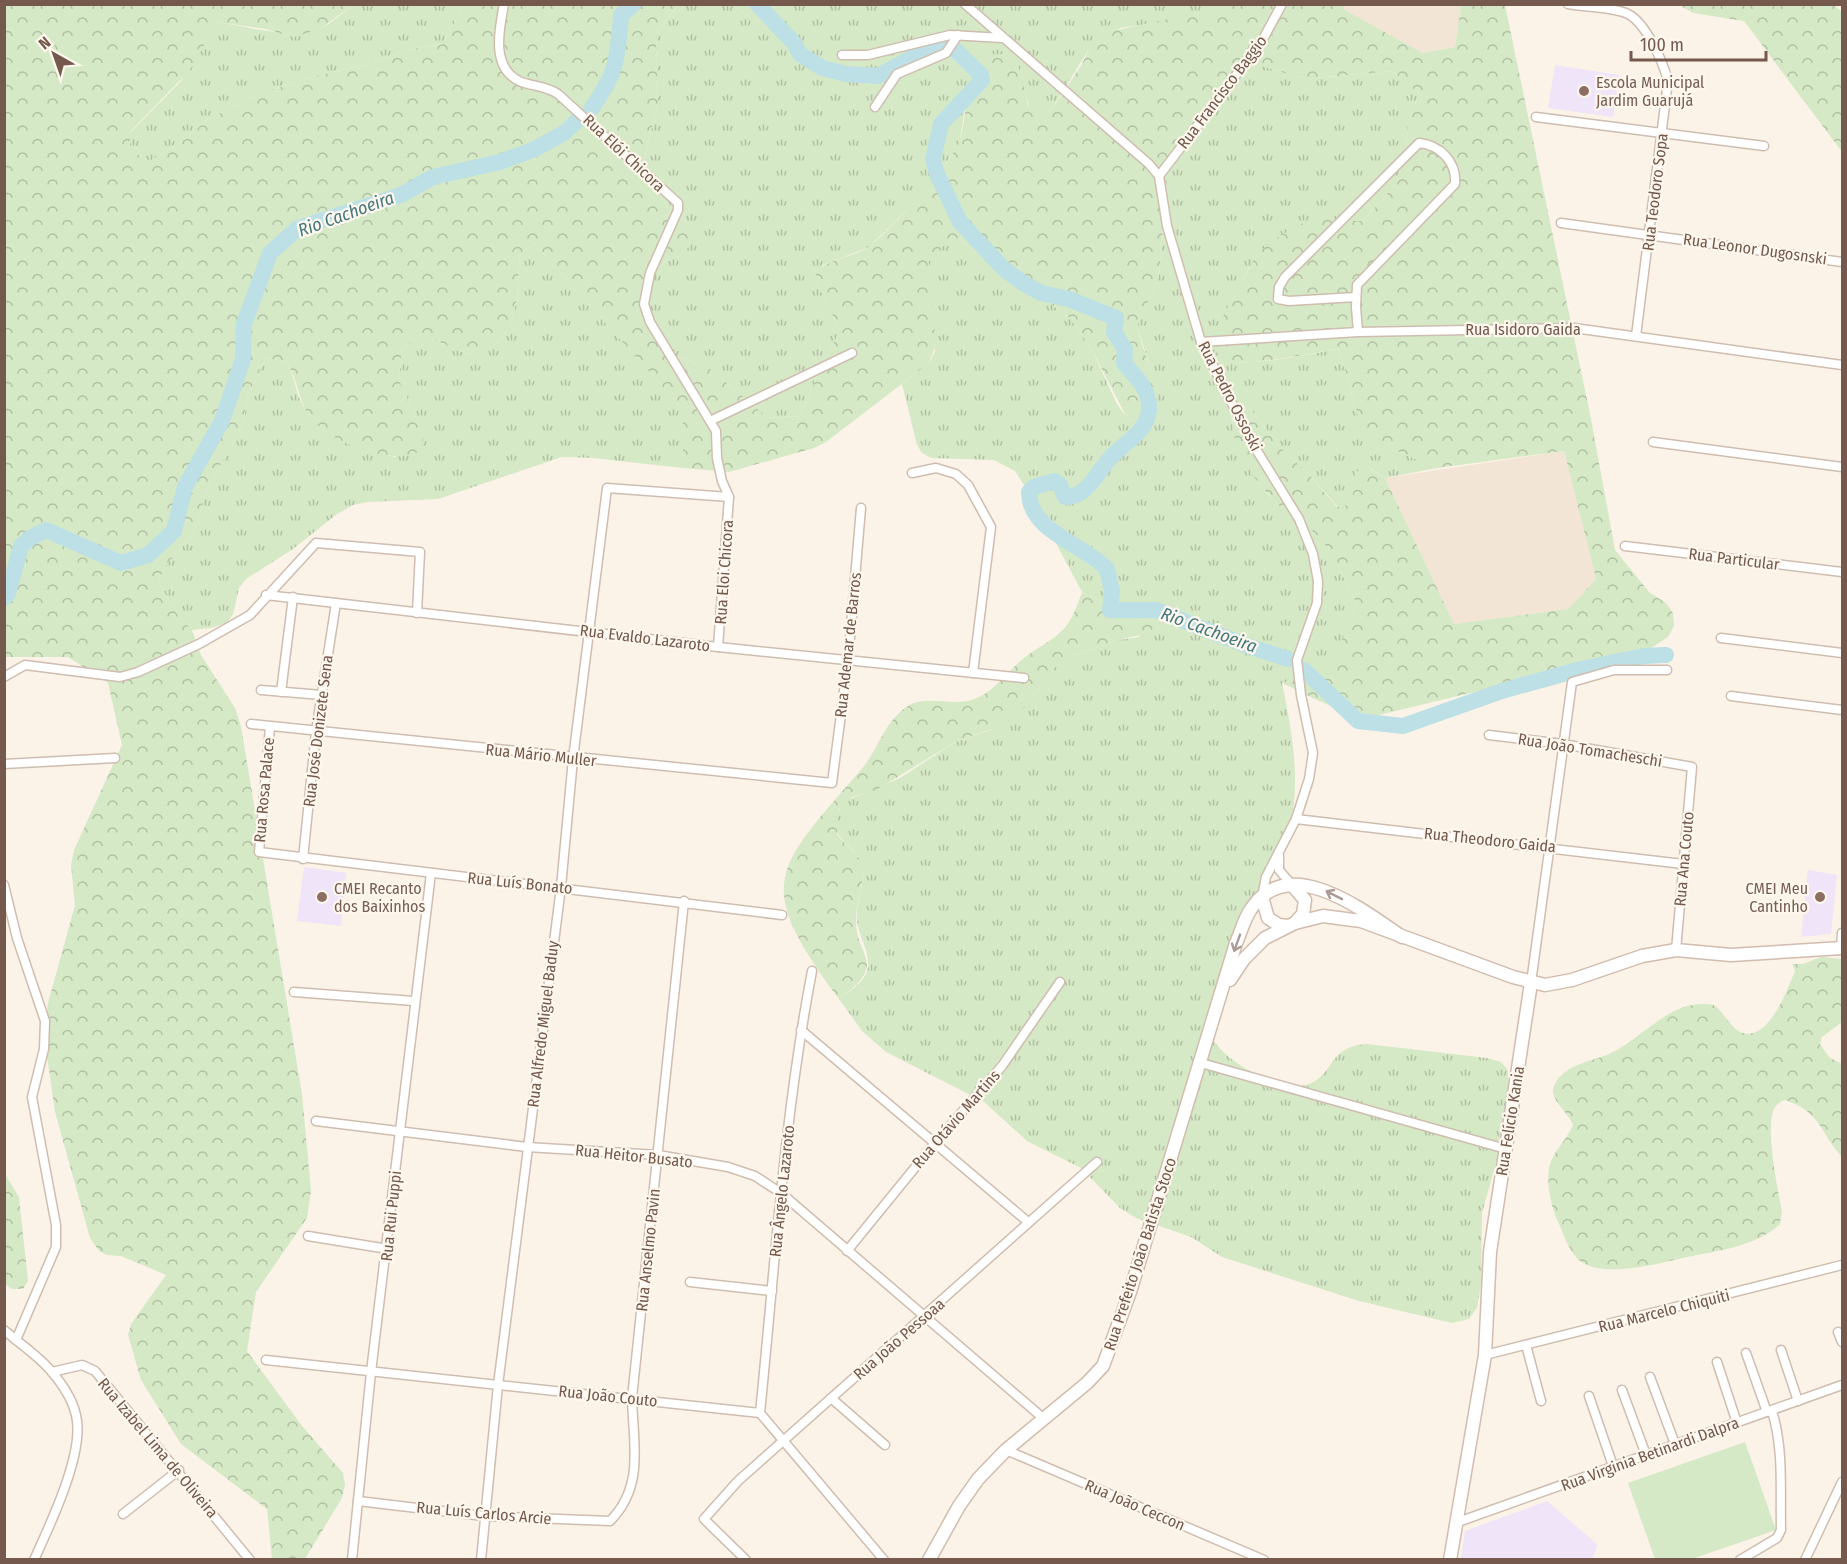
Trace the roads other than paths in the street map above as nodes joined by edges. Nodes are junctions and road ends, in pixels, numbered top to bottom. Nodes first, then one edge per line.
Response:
1 (504, 4) edge
2 (965, 4) edge
3 (1282, 4) edge
4 (1568, 4) edge
5 (958, 35) junction
6 (1003, 38) junction
7 (842, 55) dead end
8 (875, 107) dead end
9 (1536, 117) dead end
10 (1662, 132) junction
11 (1764, 146) dead end
12 (1159, 176) junction
13 (1560, 223) dead end
14 (1650, 234) junction
15 (1842, 262) edge
16 (1356, 297) junction
17 (1358, 332) junction
18 (1636, 336) junction
19 (1201, 342) junction
20 (852, 353) dead end
21 (1842, 365) edge
22 (710, 422) junction
23 (1653, 442) dead end
24 (1842, 467) edge
25 (912, 473) dead end
26 (729, 497) junction
27 (861, 508) dead end
28 (1625, 546) dead end
29 (1842, 572) edge
30 (266, 596) junction
31 (293, 597) junction
32 (336, 603) junction
33 (417, 613) junction
34 (588, 631) junction
35 (1721, 638) dead end
36 (718, 647) junction
37 (1842, 653) edge
38 (848, 661) junction
39 (1667, 670) dead end
40 (973, 673) junction
41 (4, 677) edge
42 (1024, 678) dead end
43 (261, 690) dead end
44 (281, 692) junction
45 (322, 695) junction
46 (1731, 696) dead end
47 (1842, 710) edge
48 (251, 724) dead end
49 (270, 727) junction
50 (316, 731) junction
51 (1489, 735) dead end
52 (1563, 744) junction
53 (115, 758) dead end
54 (573, 759) junction
55 (4, 764) edge
56 (1692, 767) joint
57 (832, 783) joint
58 (1296, 819) junction
59 (1550, 847) junction
60 (259, 852) joint
61 (1279, 855) junction
62 (303, 859) junction
63 (1683, 864) junction
64 (431, 873) junction
65 (4, 885) edge
66 (1292, 885) junction
67 (561, 887) junction
68 (1262, 897) junction
69 (684, 901) junction
70 (782, 915) dead end
71 (1291, 924) junction
72 (1842, 933) edge
73 (1402, 937) junction
74 (1841, 948) edge
75 (1676, 950) junction
76 (812, 971) dead end
77 (1060, 982) dead end
78 (1531, 983) junction
79 (294, 992) dead end
80 (1222, 994) junction
81 (414, 1001) junction
82 (801, 1030) junction
83 (1201, 1063) junction
84 (316, 1121) dead end
85 (400, 1131) junction
86 (935, 1143) junction
87 (527, 1147) junction
88 (1506, 1149) junction
89 (658, 1155) junction
90 (1097, 1162) dead end
91 (781, 1193) junction
92 (1028, 1222) junction
93 (308, 1236) dead end
94 (388, 1249) junction
95 (847, 1251) junction
96 (1842, 1265) edge
97 (690, 1282) dead end
98 (772, 1291) junction
99 (924, 1318) junction
100 (4, 1330) edge
101 (1838, 1332) dead end
102 (16, 1340) junction
103 (1842, 1342) edge
104 (1526, 1345) junction
105 (1781, 1350) dead end
106 (1746, 1353) dead end
107 (1485, 1355) junction
108 (266, 1360) dead end
109 (1717, 1362) dead end
110 (52, 1372) junction
111 (371, 1372) junction
112 (1650, 1377) dead end
113 (498, 1384) junction
114 (1842, 1385) edge
115 (1622, 1390) dead end
116 (1589, 1396) dead end
117 (632, 1398) junction
118 (831, 1398) junction
119 (1541, 1401) dead end
120 (1798, 1401) junction
121 (1769, 1412) junction
122 (760, 1413) junction
123 (1043, 1418) junction
124 (1737, 1423) junction
125 (783, 1440) junction
126 (1675, 1444) junction
127 (885, 1446) dead end
128 (1006, 1450) junction
129 (1646, 1455) junction
130 (1613, 1466) junction
131 (179, 1470) junction
132 (1842, 1482) edge
133 (358, 1501) junction
134 (123, 1514) dead end
135 (484, 1516) junction
136 (610, 1521) joint
137 (1458, 1522) junction
138 (34, 1560) edge
139 (250, 1560) edge
140 (352, 1560) edge
141 (481, 1560) edge
142 (746, 1560) edge
143 (884, 1560) edge
144 (929, 1560) edge
145 (1264, 1560) edge
146 (1450, 1560) edge
147 (1740, 1560) edge
148 (1805, 1560) edge

1 - 22 street, Rua Elói Chicora
2 - 6 street
3 - 12 street, Rua Francisco Baggio
4 - 10 street, Rua Teodoro Sopa
5 - 6 street
5 - 7 street
5 - 8 street
6 - 12 street
9 - 10 street
10 - 11 street
10 - 14 street, Rua Teodoro Sopa
12 - 19 street, Rua Pedro Ossoski
13 - 14 street, Rua Leonor Dugosnski
14 - 15 street, Rua Leonor Dugosnski
14 - 18 street, Rua Teodoro Sopa
16 - 16 street
16 - 17 street
17 - 18 street, Rua Isidoro Gaida
17 - 19 street, Rua Isidoro Gaida
18 - 21 street, Rua Isidoro Gaida
19 - 58 street, Rua Pedro Ossoski
20 - 22 street
22 - 26 street, Rua Elói Chicora
23 - 24 street
25 - 40 street
26 - 34 street, Rua Alfredo Miguel Baduy
26 - 36 street, Rua Eloi Chicora
27 - 38 street, Rua Ademar de Barros
28 - 29 street, Rua Particular
30 - 31 street, Rua Evaldo Lazaroto
30 - 33 street
30 - 41 street
31 - 32 street, Rua Evaldo Lazaroto
31 - 44 street
32 - 33 street, Rua Evaldo Lazaroto
32 - 45 street, Rua José Donizete Sena
33 - 34 street, Rua Evaldo Lazaroto
34 - 36 street, Rua Evaldo Lazaroto
34 - 54 street, Rua Alfredo Miguel Baduy
35 - 37 street
36 - 38 street, Rua Evaldo Lazaroto
38 - 40 street, Rua Evaldo Lazaroto
38 - 57 street, Rua Ademar de Barros
39 - 52 street, Rua Felício Kania
40 - 42 street, Rua Evaldo Lazaroto
43 - 44 street
44 - 45 street
45 - 50 street, Rua José Donizete Sena
46 - 47 street
48 - 49 street, Rua Mário Muller
49 - 50 street, Rua Mário Muller
49 - 60 street, Rua Rosa Palace
50 - 54 street, Rua Mário Muller
50 - 62 street, Rua José Donizete Sena
51 - 52 street, Rua João Tomacheschi
52 - 56 street, Rua João Tomacheschi
52 - 59 street, Rua Felício Kania
53 - 55 street
54 - 57 street, Rua Mário Muller
54 - 67 street, Rua Alfredo Miguel Baduy
56 - 63 street, Rua Ana Couto
58 - 59 street, Rua Theodoro Gaida
58 - 61 street, Rua Pedro Ossoski
59 - 63 street, Rua Theodoro Gaida
59 - 78 street, Rua Felício Kania
60 - 62 street, Rua Luís Bonato
61 - 66 street
61 - 68 street, Rua Pedro Ossoski
62 - 64 street, Rua Luís Bonato
63 - 75 street, Rua Ana Couto
64 - 67 street, Rua Luís Bonato
64 - 81 street, Rua Rui Puppi
65 - 102 street
66 - 68 main road
66 - 71 main road
73 -> 66 main road, Rua Prefeito João Batista Stoco
67 - 69 street, Rua Luís Bonato
67 - 87 street, Rua Alfredo Miguel Baduy
68 - 71 main road
68 -> 80 main road, Rua Prefeito João Batista Stoco
69 - 70 street, Rua Luís Bonato
69 - 89 street, Rua Anselmo Pavin
71 - 73 main road, Rua Prefeito João Batista Stoco
71 - 80 main road, Rua Prefeito João Batista Stoco
72 - 74 street
73 - 78 main road, Rua Prefeito João Batista Stoco
74 - 75 main road, Rua Prefeito João Batista Stoco
75 - 78 main road, Rua Prefeito João Batista Stoco
76 - 82 street, Rua Ângelo Lazaroto
77 - 86 street, Rua Otávio Martins
78 - 88 main road, Rua Felício Kania
79 - 81 street
80 - 83 main road, Rua Prefeito João Batista Stoco
81 - 85 street, Rua Rui Puppi
82 - 86 street
82 - 91 street, Rua Ângelo Lazaroto
83 - 88 street
83 - 123 main road, Rua Prefeito João Batista Stoco
84 - 85 street, Rua Heitor Busato
85 - 87 street, Rua Heitor Busato
85 - 94 street, Rua Rui Puppi
86 - 92 street
86 - 95 street, Rua Otávio Martins
87 - 89 street, Rua Heitor Busato
87 - 113 street, Rua Alfredo Miguel Baduy
88 - 107 main road, Rua Felício Kania
89 - 91 street, Rua Heitor Busato
89 - 117 street, Rua Anselmo Pavin
90 - 92 street, Rua João Pessoaa
91 - 95 street, Rua Heitor Busato
91 - 98 street, Rua Ângelo Lazaroto
92 - 99 street, Rua João Pessoaa
93 - 94 street
94 - 111 street, Rua Rui Puppi
95 - 99 street, Rua Heitor Busato
96 - 104 street, Rua Marcelo Chiquiti
97 - 98 street
98 - 122 street, Rua Ângelo Lazaroto
99 - 118 street, Rua João Pessoaa
99 - 123 street, Rua Heitor Busato
100 - 102 street
101 - 103 street
102 - 110 street
104 - 107 street, Rua Marcelo Chiquiti
104 - 119 street
105 - 120 street
106 - 121 street
107 - 137 main road, Rua Felício Kania
108 - 111 street, Rua João Couto
109 - 124 street
110 - 131 street, Rua Izabel Lima de Oliveira
110 - 138 street
111 - 113 street, Rua João Couto
111 - 133 street, Rua Rui Puppi
112 - 126 street
113 - 117 street, Rua João Couto
113 - 135 street, Rua Alfredo Miguel Baduy
114 - 120 street, Rua Virginia Betinardi Dalpra
115 - 129 street
116 - 130 street
117 - 122 street, Rua João Couto
117 - 136 street, Rua Anselmo Pavin
118 - 125 street, Rua João Pessoaa
118 - 127 street
120 - 121 street, Rua Virginia Betinardi Dalpra
121 - 124 street, Rua Virginia Betinardi Dalpra
121 - 147 street
122 - 125 street
123 - 128 main road, Rua Prefeito João Batista Stoco
124 - 126 street, Rua Virginia Betinardi Dalpra
125 - 142 street, Rua João Pessoaa
125 - 143 street
126 - 129 street, Rua Virginia Betinardi Dalpra
128 - 144 main road, Rua Prefeito João Batista Stoco
128 - 145 street, Rua João Ceccon
129 - 130 street, Rua Virginia Betinardi Dalpra
130 - 137 street, Rua Virginia Betinardi Dalpra
131 - 134 street
131 - 139 street, Rua Izabel Lima de Oliveira
132 - 148 street
133 - 135 street, Rua Luís Carlos Arcie
133 - 140 street, Rua Rui Puppi
135 - 136 street, Rua Luís Carlos Arcie
135 - 141 street, Rua Alfredo Miguel Baduy
137 - 146 main road, Rua Felício Kania

